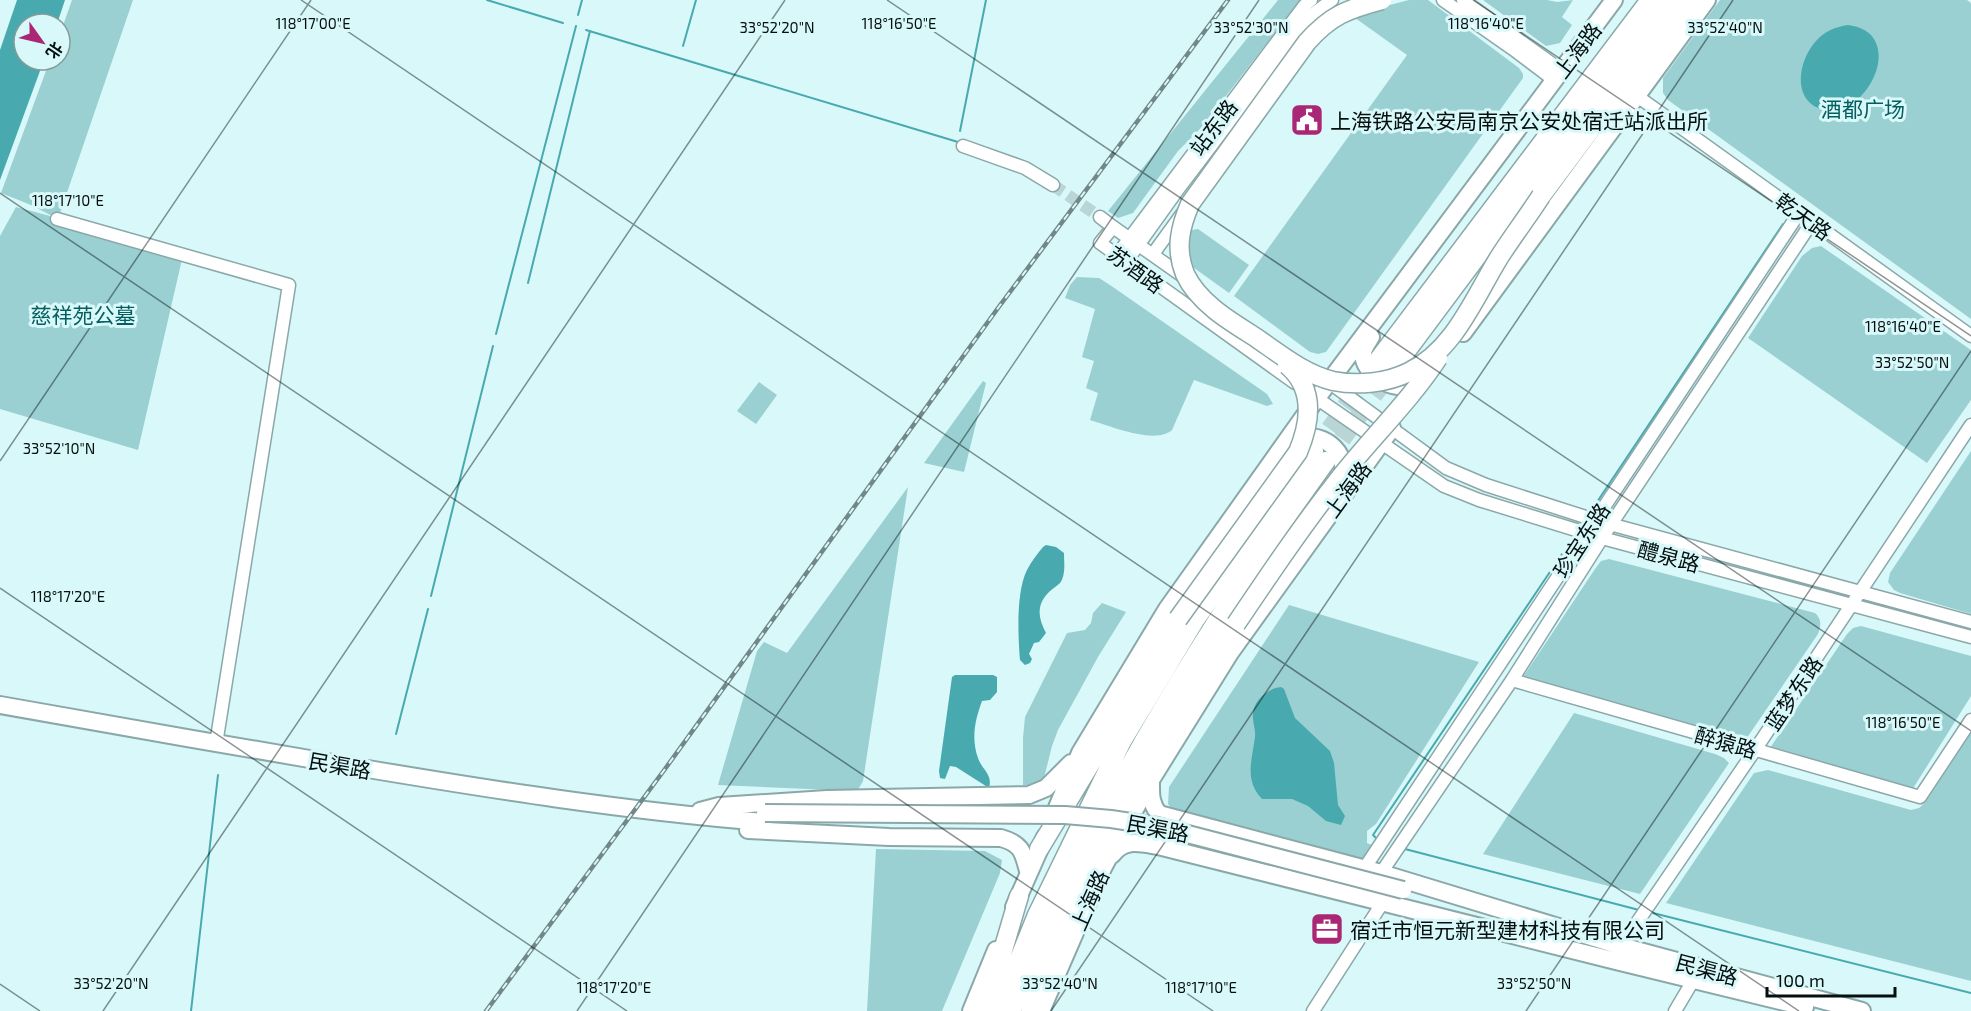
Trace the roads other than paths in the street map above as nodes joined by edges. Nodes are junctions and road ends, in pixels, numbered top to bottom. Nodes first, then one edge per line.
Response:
1 (1311, 0) edge
2 (1332, 0) edge
3 (1347, 0) edge
4 (1382, 0) edge
5 (1443, 0) edge
6 (1463, 0) edge
7 (1614, 0) edge
8 (1636, 0) edge
9 (1650, 0) edge
10 (1668, 0) edge
11 (1688, 0) edge
12 (1695, 0) edge
13 (1707, 0) edge
14 (1599, 69) junction
15 (1558, 76) junction
16 (1636, 96) junction
17 (1623, 114) junction
18 (963, 146) dead end
19 (1053, 185) tunnel mouth
20 (1799, 213) junction
21 (1100, 217) tunnel mouth
22 (57, 219) dead end
23 (1812, 222) junction
24 (1113, 226) junction
25 (1169, 232) junction
26 (1135, 241) junction
27 (1153, 254) junction
28 (1122, 259) junction
29 (1422, 259) junction
30 (1172, 268) junction
31 (1484, 306) junction
32 (1236, 324) junction
33 (1457, 328) junction
34 (1971, 336) edge
35 (1329, 382) junction
36 (1317, 399) junction
37 (1971, 425) edge
38 (1393, 427) junction
39 (1381, 443) junction
40 (1247, 496) junction
41 (1595, 520) junction
42 (1612, 524) junction
43 (1587, 532) junction
44 (1313, 537) junction
45 (1602, 538) junction
46 (1860, 592) junction
47 (1852, 605) junction
48 (1971, 622) edge
49 (1971, 637) edge
50 (1512, 680) junction
51 (0, 705) edge
52 (1971, 720) edge
53 (216, 744) junction
54 (1755, 750) junction
55 (1080, 753) junction
56 (1151, 780) junction
57 (694, 814) junction
58 (1039, 849) junction
59 (1103, 868) junction
60 (1364, 868) junction
61 (1028, 871) junction
62 (1382, 873) junction
63 (1018, 896) junction
64 (1383, 902) junction
65 (1618, 954) junction
66 (1694, 979) junction
67 (971, 1011) edge
68 (985, 1011) edge
69 (998, 1011) edge
70 (1012, 1011) edge
71 (1032, 1011) edge
72 (1041, 1011) edge
73 (1313, 1011) edge
74 (1675, 1011) edge
75 (1820, 1011) edge
76 (1862, 1011) edge

1 - 26 street, 站东路
2 - 26 street
3 - 25 street, 站东路
4 - 32 highway, bridge
5 - 15 street
6 - 15 street
7 - 15 main road, 上海路
8 - 14 highway
9 - 14 highway, 上海路
10 - 14 highway, 上海路
11 - 33 highway, bridge
12 - 17 highway
13 - 16 main road, 上海路
15 - 29 main road, 上海路
16 - 17 main road, 上海路
16 - 20 street, 乾天路
17 - 31 main road, 上海路
18 - 19 street
20 - 23 street, 乾天路
20 - 41 street, 珍宝东路
21 - 24 street
22 - 53 street
23 - 34 street, 乾天路
23 - 42 street, 珍宝东路
24 - 26 street, 苏酒路
24 - 28 street, 苏酒路
25 - 27 street, 站东路
25 - 30 street
26 - 27 street, 苏酒路
26 - 28 street, 站东路
27 - 30 street, 苏酒路
28 - 36 street, 苏酒路
29 - 31 main road
29 - 35 main road, 上海路
30 - 35 street, 苏酒路
31 - 38 main road, 上海路
32 - 33 highway, bridge
32 - 58 highway, bridge
33 - 71 highway, bridge
35 - 36 main road, 上海路
35 - 38 street, 苏酒路
36 - 39 street, 苏酒路
36 - 40 main road, 上海路
37 - 46 street, 蓝梦东路
38 - 39 main road, 上海路
38 - 41 street, 醴泉路
39 - 43 street, 醴泉路
39 - 44 main road, 上海路
40 - 44 main road
40 - 55 main road, 上海路
41 - 42 street, 醴泉路
41 - 43 street, 珍宝东路
42 - 45 street, 珍宝东路
42 - 46 street, 醴泉路
43 - 45 street, 醴泉路
43 - 60 street, 珍宝东路
44 - 56 main road, 上海路
45 - 47 street, 醴泉路
45 - 50 street, 珍宝东路
46 - 47 street, 蓝梦东路
46 - 48 street, 醴泉路
47 - 49 street, 醴泉路
47 - 54 street, 蓝梦东路
50 - 54 street, 醉猿路
50 - 62 street, 珍宝东路
51 - 53 main road, 民渠路
52 - 54 street, 醉猿路
53 - 57 main road, 民渠路
54 - 65 street, 蓝梦东路
55 - 57 main road
55 - 58 main road, 上海路
56 - 59 main road, 上海路
56 - 60 main road, 民渠路
57 - 61 main road
57 - 65 main road, 民渠路
58 - 61 main road, 上海路
59 - 64 main road, 民渠路
59 - 72 main road, 上海路
60 - 62 main road, 民渠路
61 - 63 main road, 上海路
62 - 65 main road, 民渠路
63 - 67 main road, 上海路
63 - 68 highway
64 - 65 main road, 民渠路
64 - 73 street
65 - 66 main road, 民渠路
65 - 76 main road, 民渠路
66 - 74 street
66 - 75 main road, 民渠路
69 - 70 highway, 上海路

